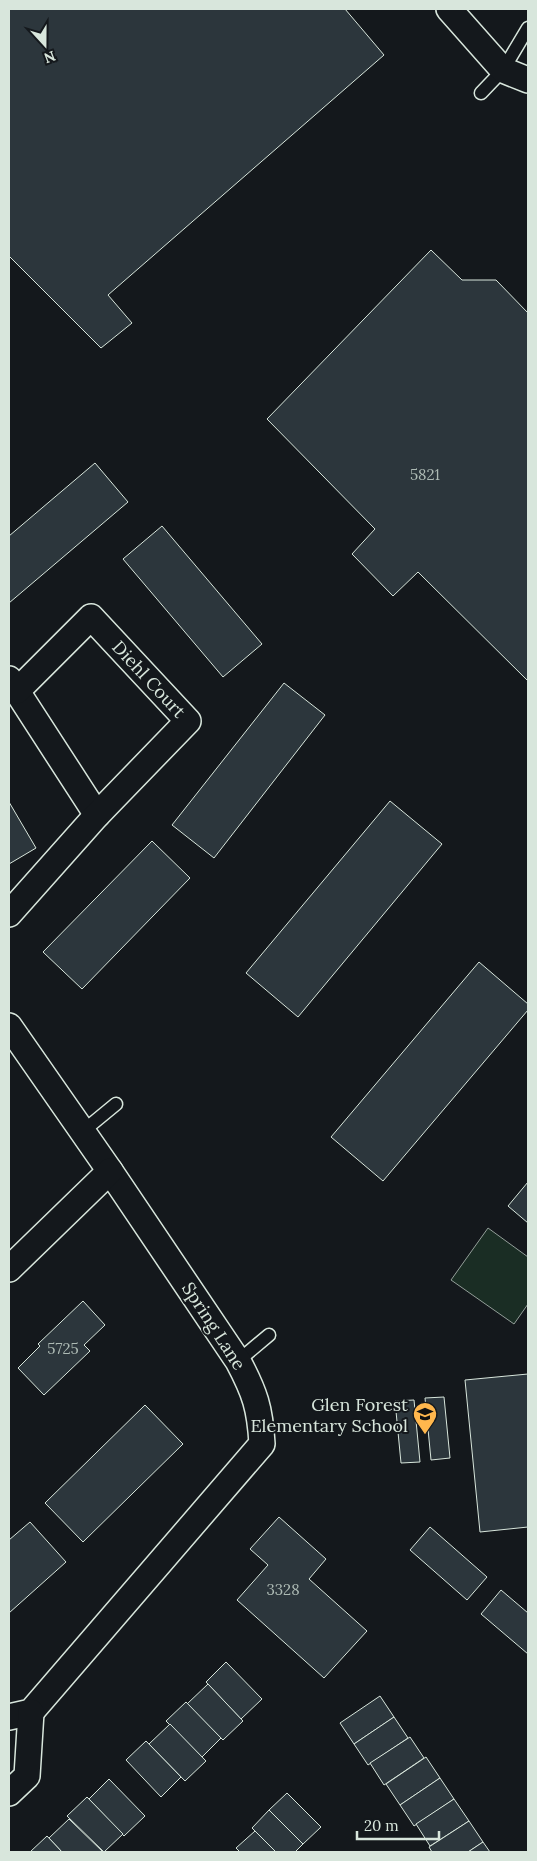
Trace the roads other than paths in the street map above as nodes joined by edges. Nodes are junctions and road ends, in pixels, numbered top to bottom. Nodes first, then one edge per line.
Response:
1 (449, 9) edge
2 (528, 28) edge
3 (503, 70) junction
4 (528, 80) edge
5 (481, 93) dead end
6 (13, 685) edge
7 (97, 815) junction
8 (9, 914) edge
9 (9, 1026) edge
10 (116, 1104) dead end
11 (82, 1132) junction
12 (110, 1171) junction
13 (9, 1269) edge
14 (269, 1334) dead end
15 (238, 1361) junction
16 (20, 1714) edge
17 (9, 1793) edge

1 - 3 street
2 - 3 lane
3 - 4 street
3 - 5 lane
6 - 7 street, Diehl Court
6 - 7 street, Diehl Court
7 - 8 street, Diehl Court
9 - 11 street, Spring Lane
10 - 11 lane
11 - 12 street, Spring Lane
12 - 13 street
12 - 15 street, Spring Lane
14 - 15 lane
15 - 16 street, Spring Lane
16 - 17 street, Spring Lane

